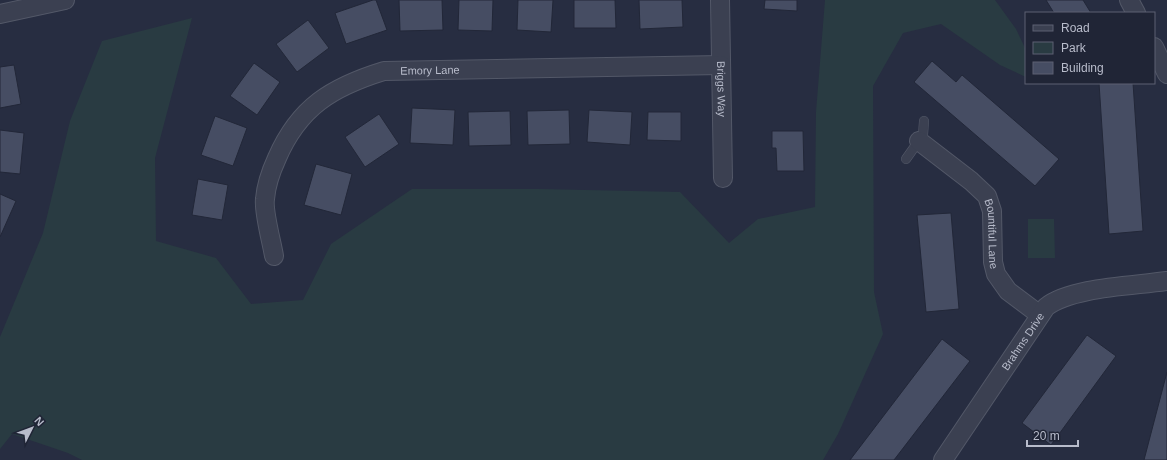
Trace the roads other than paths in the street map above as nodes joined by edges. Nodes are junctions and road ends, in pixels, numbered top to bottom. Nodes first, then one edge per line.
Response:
1 (65, 0) edge
2 (720, 0) edge
3 (1129, 0) edge
4 (1135, 12) edge
5 (0, 14) edge
6 (1155, 49) edge
7 (721, 65) junction
8 (1167, 74) edge
9 (924, 121) dead end
10 (920, 141) junction
11 (906, 158) dead end
12 (723, 178) dead end
13 (274, 256) dead end
14 (1167, 281) edge
15 (1040, 315) junction
16 (943, 460) edge

1 - 5 street
2 - 7 street, Briggs Way
3 - 4 street
6 - 8 street
7 - 12 street, Briggs Way
7 - 13 street, Emory Lane
9 - 10 lane
10 - 11 lane
10 - 15 street, Bountiful Lane
14 - 15 street, Brahms Drive
15 - 16 street, Brahms Drive

